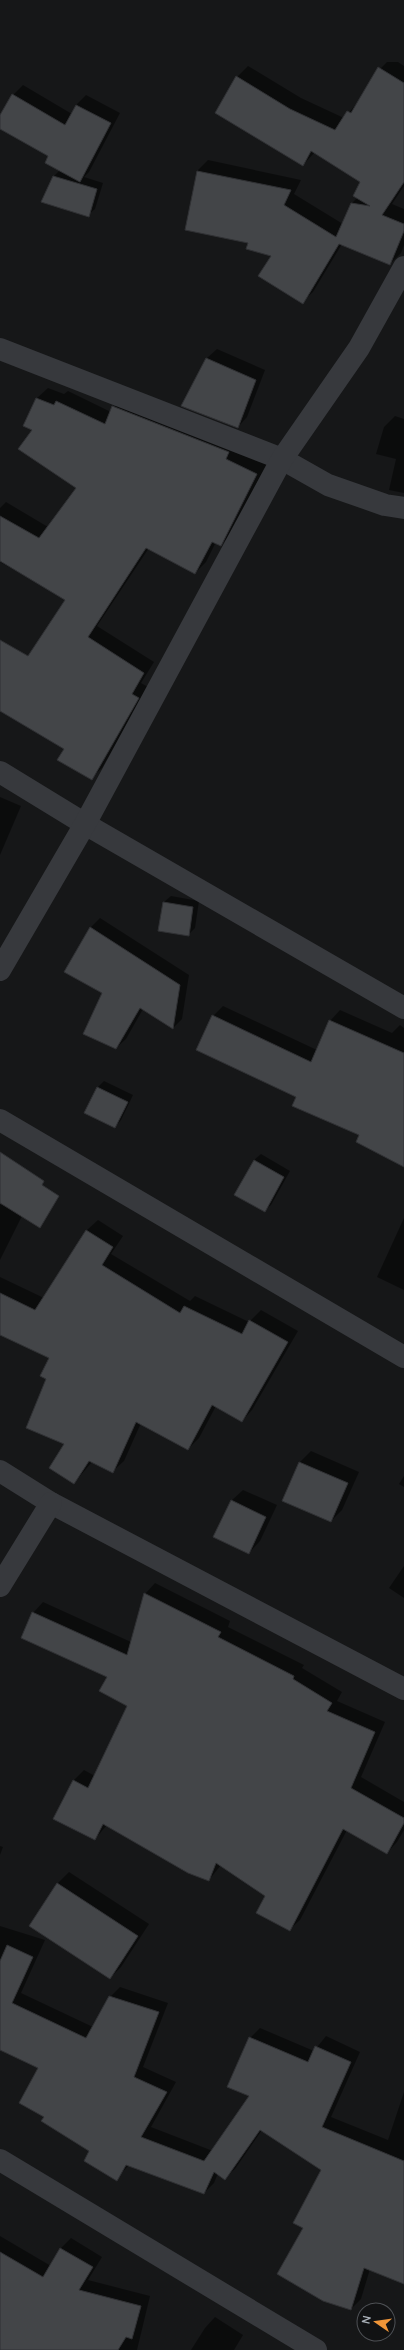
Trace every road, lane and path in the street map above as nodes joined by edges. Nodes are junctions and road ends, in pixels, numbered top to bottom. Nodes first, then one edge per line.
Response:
1 (404, 267) edge
2 (1, 350) edge
3 (282, 459) junction
4 (404, 508) edge
5 (0, 772) edge
6 (84, 824) junction
7 (0, 970) edge
8 (404, 1008) edge
9 (0, 1120) edge
10 (404, 1357) edge
11 (0, 1471) edge
12 (51, 1503) junction
13 (0, 1586) edge
14 (404, 1689) edge
15 (0, 2160) edge
16 (316, 2350) edge

1 - 3 street
2 - 3 street
3 - 4 street
3 - 6 street
5 - 6 street
6 - 7 street
6 - 8 street
9 - 10 street
11 - 12 street
12 - 13 street
12 - 14 street
15 - 16 street

